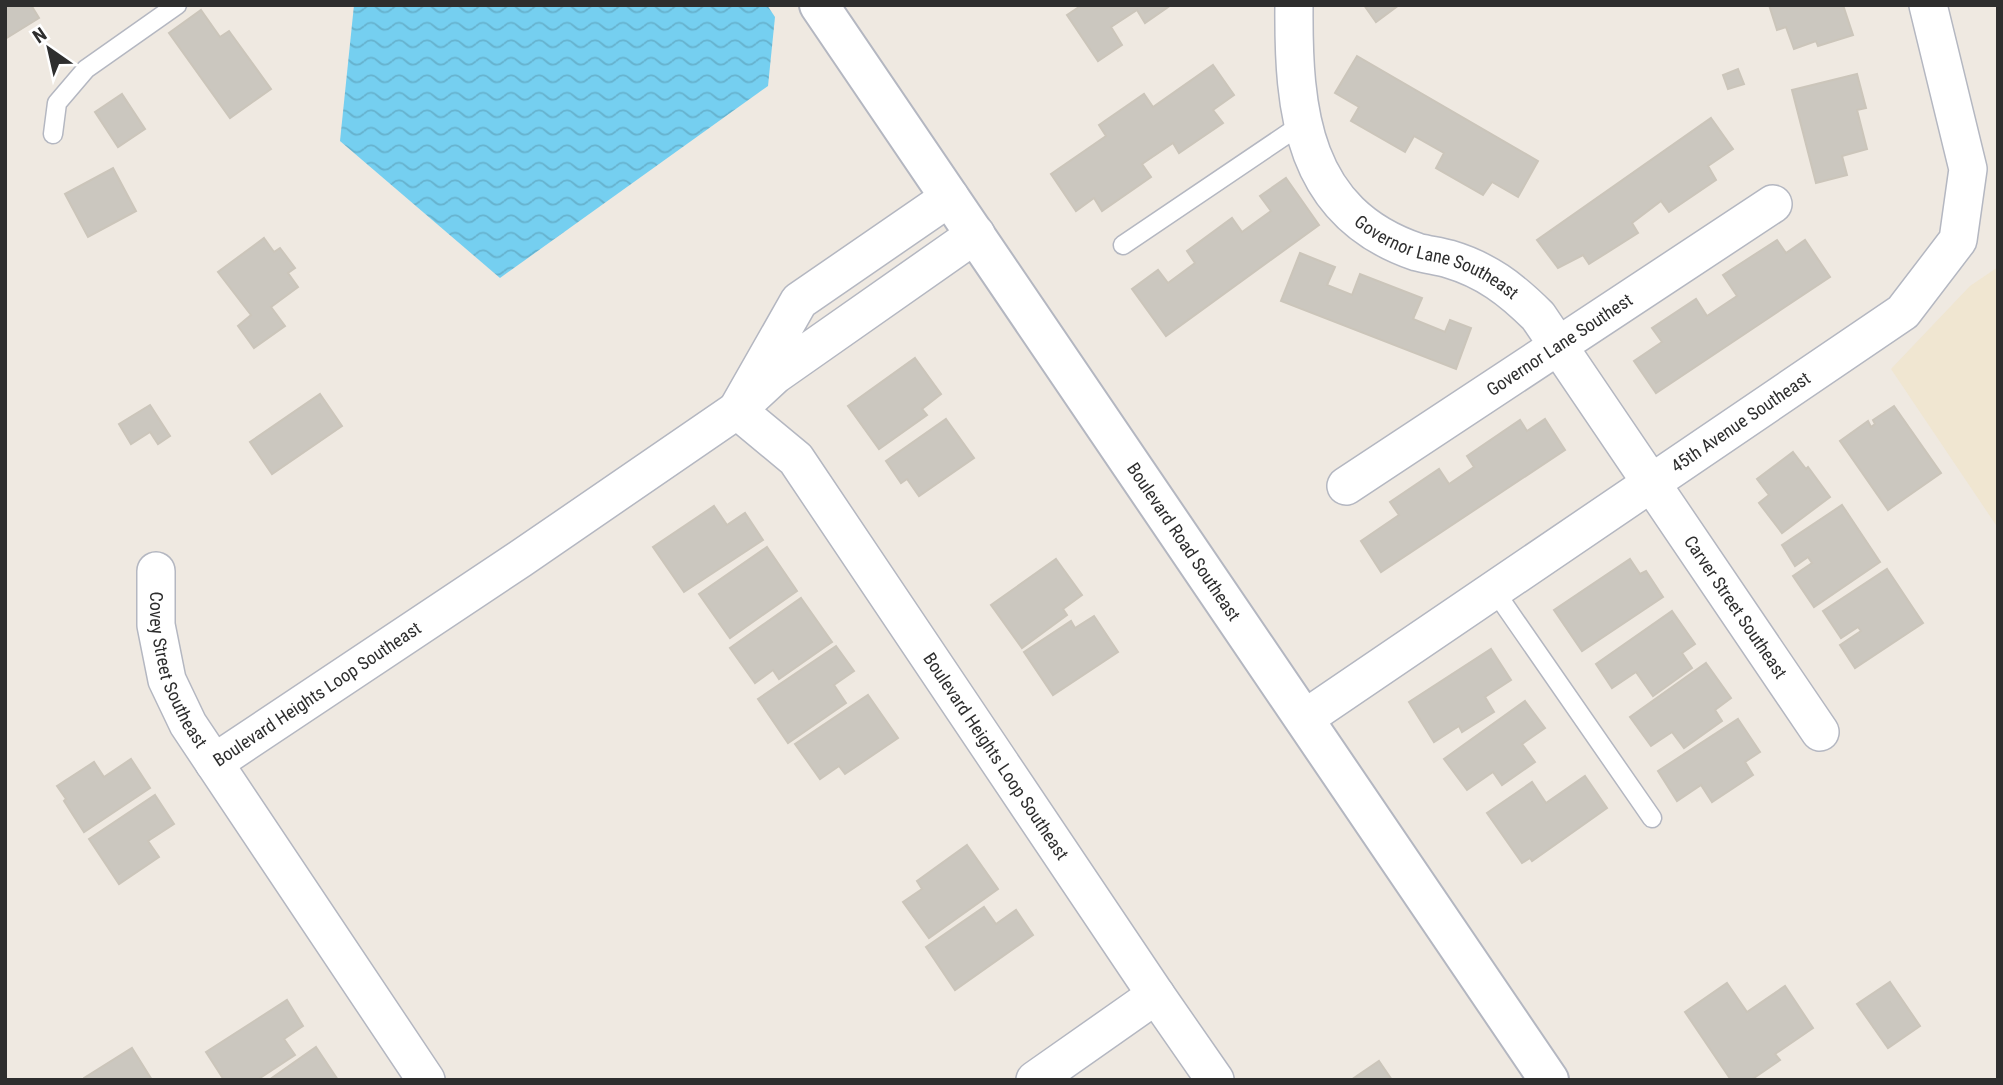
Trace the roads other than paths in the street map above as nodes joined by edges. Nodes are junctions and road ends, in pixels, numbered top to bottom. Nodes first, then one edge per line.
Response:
1 (177, 5) edge
2 (819, 5) edge
3 (1294, 5) edge
4 (1928, 5) edge
5 (1302, 124) junction
6 (53, 134) dead end
7 (950, 197) junction
8 (1773, 204) dead end
9 (976, 234) junction
10 (1124, 245) dead end
11 (1559, 346) junction
12 (737, 410) junction
13 (1651, 483) junction
14 (1346, 486) dead end
15 (156, 571) dead end
16 (1494, 590) junction
17 (1304, 719) junction
18 (1820, 732) dead end
19 (214, 762) junction
20 (1652, 818) dead end
21 (1156, 995) junction
22 (426, 1080) edge
23 (1035, 1080) edge
24 (1215, 1080) edge
25 (1549, 1080) edge

1 - 6 lane
2 - 7 street, Boulevard Road Southeast
3 - 5 street, Governor Lane Southeast
4 - 13 street, 45th Avenue Southeast
5 - 10 lane
5 - 11 street, Governor Lane Southeast
7 - 9 street, Boulevard Road Southeast
7 - 12 street, Boulevard Heights Loop Southeast
8 - 11 street, Governor Lane Southest
9 - 12 street, Boulevard Heights Loop Southeast
9 - 17 street, Boulevard Road Southeast
11 - 13 street, Governor Lane Southeast
11 - 14 street, Governor Lane Southest
12 - 19 street, Boulevard Heights Loop Southeast
12 - 21 street, Boulevard Heights Loop Southeast
13 - 16 street, 45th Avenue Southeast
13 - 18 street, Carver Street Southeast
15 - 19 street, Covey Street Southeast
16 - 17 street, 45th Avenue Southeast
16 - 20 lane
17 - 25 street, Boulevard Road Southeast
19 - 22 street, Boulevard Heights Loop Southeast
21 - 23 street
21 - 24 street, Boulevard Heights Loop Southeast

